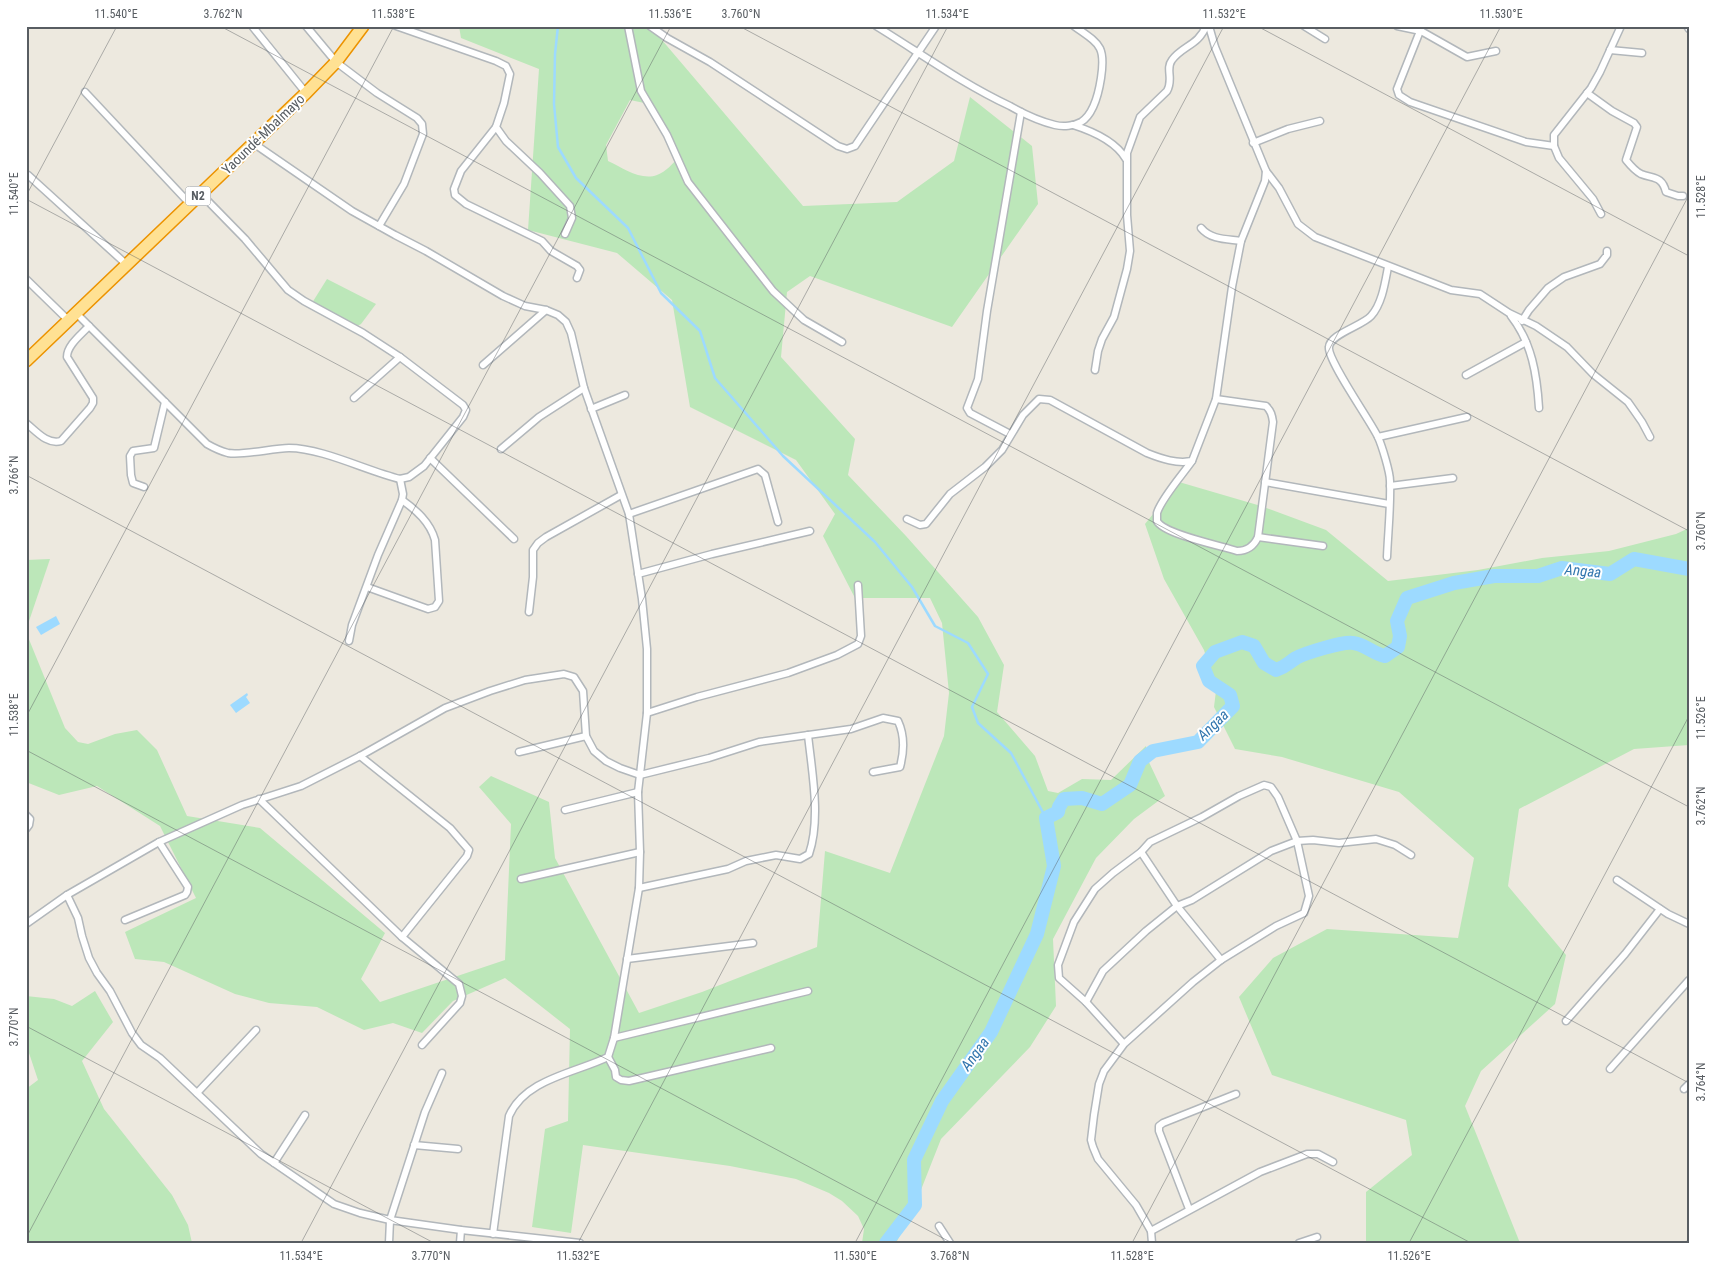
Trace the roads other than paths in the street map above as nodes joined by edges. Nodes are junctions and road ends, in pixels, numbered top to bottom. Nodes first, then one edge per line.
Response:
1 (252, 26) edge
2 (306, 26) edge
3 (363, 26) edge
4 (396, 26) edge
5 (628, 26) edge
6 (650, 26) edge
7 (876, 26) edge
8 (936, 26) edge
9 (1074, 26) edge
10 (1207, 26) edge
11 (1304, 26) edge
12 (1397, 26) edge
13 (1621, 26) edge
14 (660, 29) edge
15 (1421, 29) edge
16 (1325, 39) dead end
17 (1610, 50) junction
18 (1496, 51) dead end
19 (918, 52) junction
20 (1642, 54) dead end
21 (336, 62) junction
22 (85, 92) dead end
23 (306, 93) junction
24 (1587, 93) junction
25 (1021, 112) junction
26 (1320, 121) dead end
27 (1072, 124) junction
28 (496, 127) junction
29 (253, 143) junction
30 (1253, 143) junction
31 (1554, 146) junction
32 (1126, 160) junction
33 (1266, 171) junction
34 (28, 175) dead end
35 (200, 194) junction
36 (1683, 196) dead end
37 (190, 204) junction
38 (1601, 214) dead end
39 (379, 226) junction
40 (1201, 228) dead end
41 (564, 234) dead end
42 (1241, 241) junction
43 (1607, 251) dead end
44 (126, 264) junction
45 (1388, 267) junction
46 (26, 278) edge
47 (577, 278) dead end
48 (546, 310) junction
49 (1509, 313) junction
50 (72, 316) junction
51 (1522, 320) junction
52 (90, 326) junction
53 (842, 342) dead end
54 (1526, 342) junction
55 (400, 357) junction
56 (26, 361) edge
57 (483, 365) dead end
58 (1095, 370) dead end
59 (1466, 375) dead end
60 (584, 388) junction
61 (625, 395) dead end
62 (354, 398) dead end
63 (1216, 399) junction
64 (165, 402) junction
65 (1538, 408) dead end
66 (591, 409) junction
67 (1467, 417) dead end
68 (26, 423) edge
69 (1010, 434) junction
70 (1378, 437) junction
71 (1650, 437) dead end
72 (502, 449) dead end
73 (430, 458) junction
74 (1192, 461) junction
75 (1453, 478) dead end
76 (400, 479) junction
77 (1265, 482) junction
78 (1390, 486) junction
79 (144, 487) dead end
80 (621, 495) junction
81 (402, 500) junction
82 (1389, 504) junction
83 (629, 514) junction
84 (907, 519) dead end
85 (778, 522) dead end
86 (810, 531) dead end
87 (1258, 537) junction
88 (514, 539) dead end
89 (1323, 546) dead end
90 (1387, 557) dead end
91 (638, 574) junction
92 (858, 585) dead end
93 (367, 587) junction
94 (529, 612) dead end
95 (349, 641) dead end
96 (647, 713) junction
97 (808, 735) junction
98 (586, 736) junction
99 (519, 752) dead end
100 (360, 756) junction
101 (873, 772) dead end
102 (640, 775) junction
103 (638, 792) junction
104 (259, 799) junction
105 (565, 810) dead end
106 (26, 815) edge
107 (26, 829) edge
108 (1297, 841) junction
109 (160, 842) junction
110 (640, 852) junction
111 (1141, 852) junction
112 (1411, 855) dead end
113 (521, 879) dead end
114 (1617, 880) dead end
115 (639, 888) junction
116 (67, 895) junction
117 (1177, 906) junction
118 (1660, 909) junction
119 (125, 920) dead end
120 (26, 924) edge
121 (1689, 924) edge
122 (402, 937) junction
123 (753, 943) dead end
124 (627, 958) junction
125 (1221, 960) junction
126 (1689, 980) edge
127 (808, 991) dead end
128 (1086, 1002) junction
129 (1566, 1021) dead end
130 (256, 1030) dead end
131 (614, 1038) junction
132 (1124, 1044) junction
133 (422, 1045) dead end
134 (771, 1048) dead end
135 (608, 1058) junction
136 (1610, 1069) dead end
137 (442, 1073) dead end
138 (197, 1093) junction
139 (1236, 1094) dead end
140 (305, 1115) dead end
141 (414, 1145) junction
142 (458, 1149) dead end
143 (1333, 1162) dead end
144 (274, 1163) junction
145 (1189, 1209) junction
146 (390, 1220) junction
147 (939, 1226) dead end
148 (461, 1230) junction
149 (1151, 1231) junction
150 (493, 1234) junction
151 (1317, 1237) dead end
152 (389, 1243) edge
153 (460, 1243) edge
154 (580, 1243) edge
155 (950, 1243) edge
156 (1152, 1243) edge
157 (1299, 1243) edge

1 - 23 street
2 - 21 street
3 - 21 highway, Yaoundé-Mbalmayo / N2
4 - 28 street
5 - 53 street
6 - 14 street
7 - 19 street
8 - 19 street
9 - 27 street
10 - 30 street
10 - 32 street
11 - 16 street
12 - 15 street
13 - 17 street
14 - 19 street
15 - 18 street
15 - 31 street
17 - 20 street
17 - 24 street
19 - 25 street
21 - 23 highway, Yaoundé-Mbalmayo / N2
21 - 39 street
22 - 37 street
23 - 29 highway, Yaoundé-Mbalmayo / N2
24 - 31 street
24 - 36 street
25 - 27 street
25 - 69 street
26 - 30 street
27 - 32 street
28 - 41 street
28 - 47 street
29 - 35 highway, Yaoundé-Mbalmayo / N2
29 - 39 street
30 - 33 street
31 - 38 street
32 - 58 street
33 - 42 street
33 - 45 street
34 - 44 street
35 - 37 highway, Yaoundé-Mbalmayo / N2
35 - 55 street
37 - 44 highway, Yaoundé-Mbalmayo / N2
39 - 48 street
40 - 42 street
42 - 63 street
43 - 51 street
44 - 50 highway, Yaoundé-Mbalmayo / N2
45 - 49 street
45 - 70 street
46 - 50 street
48 - 57 street
48 - 60 street
49 - 51 street
49 - 54 street
50 - 52 street
50 - 56 highway, Yaoundé-Mbalmayo / N2
51 - 71 street
52 - 64 street
52 - 68 street
54 - 59 street
54 - 65 street
55 - 62 street
55 - 73 street
60 - 66 street
60 - 72 street
61 - 66 street
63 - 74 street
63 - 77 street
64 - 76 street
64 - 79 street
66 - 80 street
67 - 70 street
69 - 74 street
69 - 84 street
70 - 78 street
73 - 76 street
73 - 88 street
74 - 87 street
75 - 78 street
76 - 81 street
77 - 82 street
77 - 87 street
78 - 82 street
80 - 83 street
80 - 94 street
81 - 93 street
81 - 93 street
82 - 90 street
83 - 85 street
83 - 91 street
86 - 91 street
87 - 89 street
91 - 96 street
92 - 96 street
93 - 95 street
96 - 102 street
97 - 101 street
97 - 102 street
97 - 115 street
98 - 99 street
98 - 100 street
98 - 102 street
100 - 104 street
100 - 122 street
102 - 103 street
103 - 105 street
103 - 110 street
104 - 109 street
104 - 122 street
106 - 107 street
108 - 111 street
108 - 112 street
108 - 117 street
108 - 125 street
109 - 116 street
109 - 119 street
110 - 113 street
110 - 115 street
111 - 117 street
111 - 128 street
114 - 118 street
115 - 124 street
116 - 120 street
116 - 138 street
117 - 125 street
117 - 128 street
118 - 121 street
118 - 129 street
122 - 133 street
123 - 124 street
124 - 131 street
125 - 132 street
126 - 136 street
127 - 131 street
128 - 132 street
130 - 138 street
131 - 135 street
132 - 149 street
134 - 135 street
135 - 150 street
137 - 141 street
138 - 144 street
139 - 145 street
140 - 144 street
141 - 142 street
141 - 146 street
143 - 145 street
144 - 146 street
145 - 149 street
146 - 148 street
146 - 152 street
147 - 155 street
148 - 150 street
148 - 153 street
149 - 156 street
150 - 154 street
151 - 157 street

